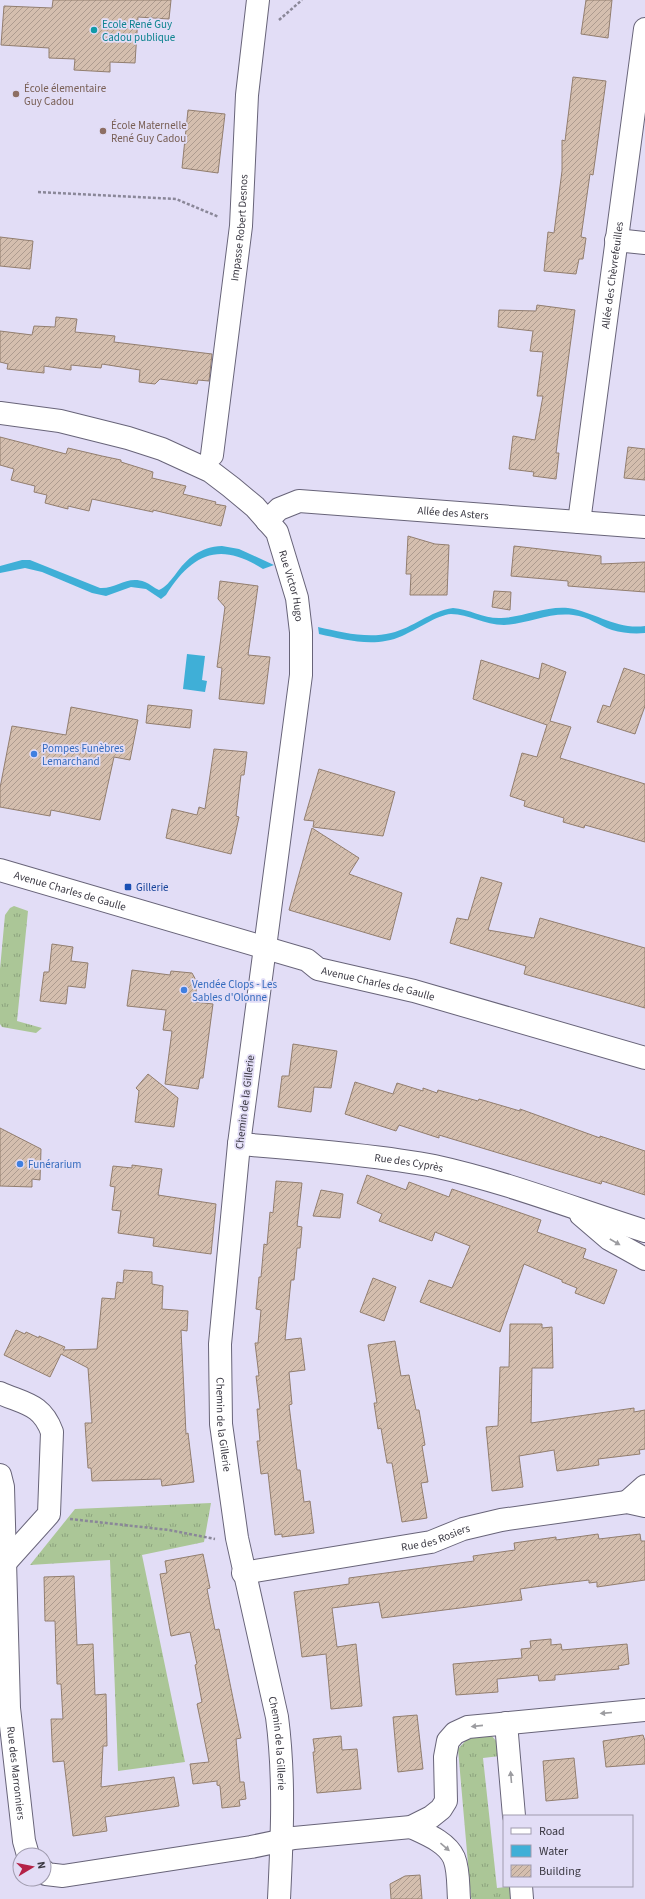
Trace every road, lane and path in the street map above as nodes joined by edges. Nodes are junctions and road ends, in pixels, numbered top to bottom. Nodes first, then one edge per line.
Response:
1 (258, 0) edge
2 (644, 39) edge
3 (38, 192) dead end
4 (242, 226) junction
5 (616, 240) junction
6 (645, 243) edge
7 (0, 413) edge
8 (212, 455) dead end
9 (267, 521) junction
10 (579, 522) junction
11 (645, 527) edge
12 (1, 872) edge
13 (264, 947) junction
14 (645, 1058) edge
15 (239, 1144) junction
16 (574, 1209) junction
17 (645, 1231) edge
18 (645, 1259) edge
19 (0, 1393) edge
20 (0, 1475) edge
21 (645, 1486) edge
22 (636, 1504) edge
23 (69, 1519) dead end
24 (221, 1541) dead end
25 (5, 1563) junction
26 (243, 1573) junction
27 (645, 1710) edge
28 (506, 1723) junction
29 (514, 1815) edge
30 (411, 1827) junction
31 (281, 1840) junction
32 (26, 1847) edge
33 (52, 1875) edge
34 (521, 1887) edge
35 (279, 1899) edge
36 (459, 1899) edge
37 (522, 1899) edge

1 - 4 street, Impasse Robert Desnos
2 - 5 street, Allée des Chèvrefeuilles
3 - 4 path
4 - 8 street, Impasse Robert Desnos
5 - 6 street
5 - 10 street, Allée des Chèvrefeuilles
7 - 9 street, Rue Victor Hugo
9 - 10 street, Allée des Asters
9 - 13 street, Rue Victor Hugo
10 - 11 street, Allée des Asters
12 - 13 street, Avenue Charles de Gaulle
13 - 14 street, Avenue Charles de Gaulle
13 - 15 street, Chemin de la Gillerie
15 - 16 street, Rue des Cyprès
15 - 26 street, Chemin de la Gillerie
16 - 17 street, Rue des Cyprès
16 -> 18 street, Rue des Cyprès
19 - 25 street
20 - 25 street, Rue des Marronniers
21 - 22 street, Rue des Rosiers
22 - 26 street, Rue des Rosiers
23 - 24 path
25 - 32 street, Rue des Marronniers
26 - 31 street, Chemin de la Gillerie
27 -> 28 street
29 -> 28 street
28 -> 30 street
30 - 31 street
30 -> 36 street
31 - 33 street
31 - 35 street, Chemin de la Gillerie
34 - 37 street

